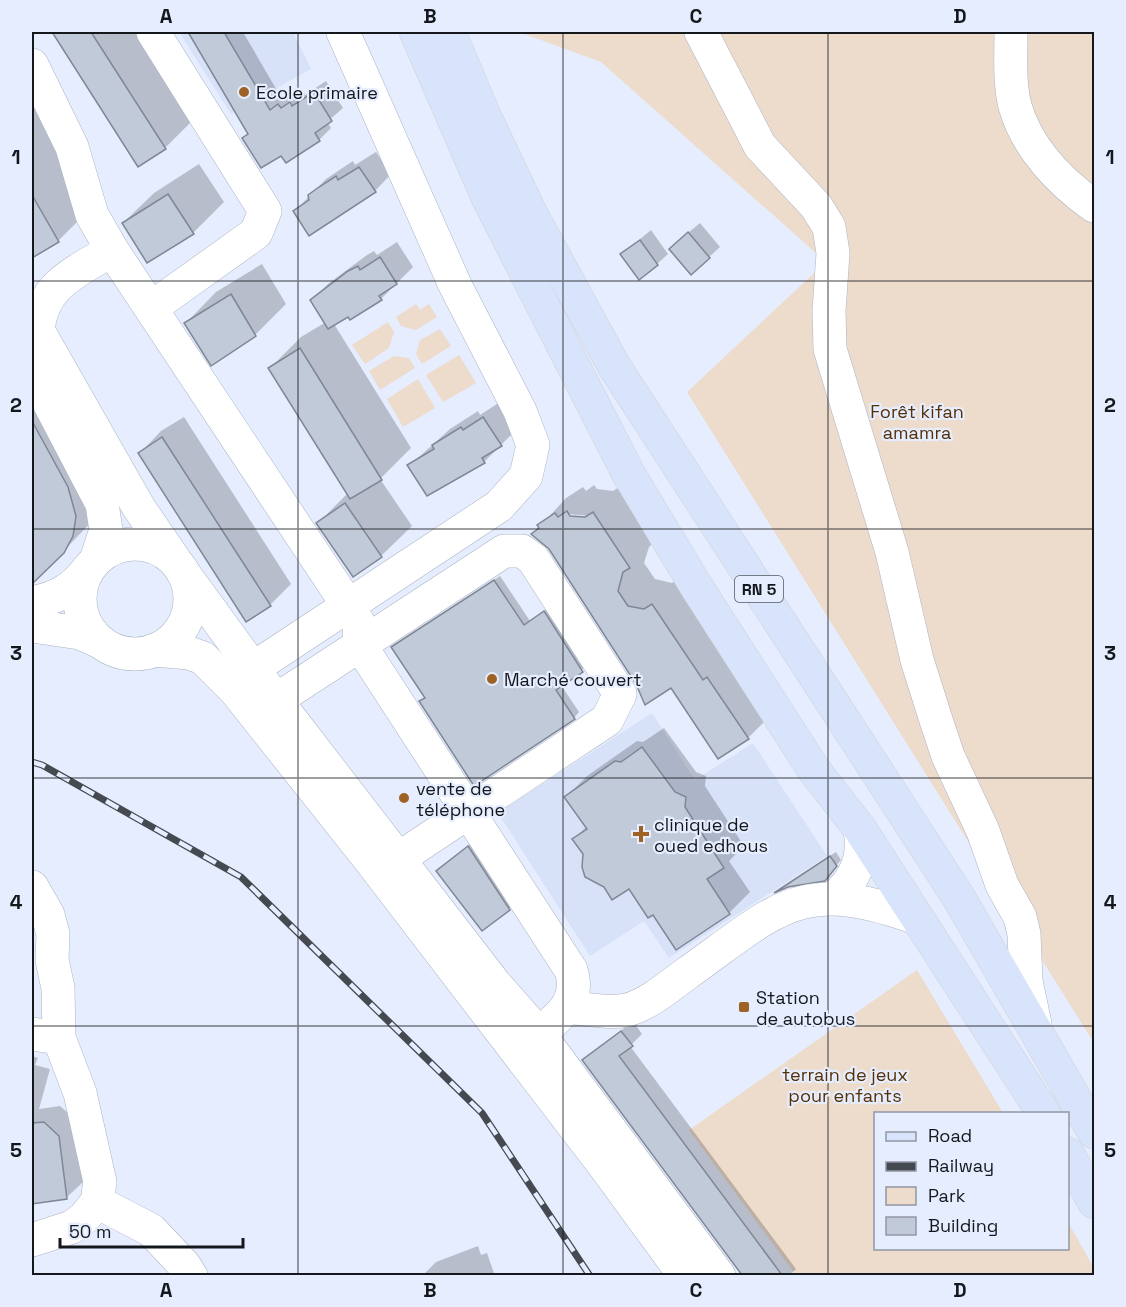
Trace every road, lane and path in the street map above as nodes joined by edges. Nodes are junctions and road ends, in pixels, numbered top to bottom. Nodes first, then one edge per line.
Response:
1 (153, 32) edge
2 (343, 32) edge
3 (416, 32) edge
4 (449, 32) edge
5 (701, 32) edge
6 (1011, 32) edge
7 (32, 65) edge
8 (1095, 206) edge
9 (112, 250) junction
10 (46, 283) edge
11 (151, 308) junction
12 (35, 325) edge
13 (32, 370) edge
14 (92, 564) junction
15 (178, 566) junction
16 (32, 603) edge
17 (349, 607) junction
18 (32, 626) edge
19 (100, 642) junction
20 (360, 645) junction
21 (154, 650) junction
22 (252, 669) junction
23 (276, 700) junction
24 (467, 812) junction
25 (860, 829) junction
26 (398, 859) junction
27 (32, 887) edge
28 (834, 898) junction
29 (917, 918) junction
30 (568, 1007) junction
31 (1036, 1032) junction
32 (539, 1034) junction
33 (45, 1036) edge
34 (1043, 1112) edge
35 (1095, 1132) edge
36 (1069, 1156) edge
37 (97, 1202) junction
38 (1095, 1202) edge
39 (32, 1240) edge
40 (191, 1275) edge
41 (685, 1275) edge
42 (719, 1275) edge

1 - 11 street
2 - 17 street
3 - 25 main road, RN 5
4 - 31 main road, RN 5
5 - 31 street
6 - 8 street
7 - 9 street
9 - 10 street
9 - 11 street
10 - 12 street
11 - 17 street
12 - 15 street
13 - 14 street
14 - 15 street
14 - 16 street
14 - 19 street
15 - 21 street
15 - 22 street
17 - 20 street
17 - 22 street
18 - 19 street
19 - 21 street
20 - 23 street
20 - 24 street
20 - 24 street
21 - 41 street
22 - 23 street
23 - 26 street
24 - 26 street
24 - 30 street
25 - 28 street
25 - 29 main road, RN 5
26 - 32 street
27 - 33 street
28 - 29 street
28 - 30 street
29 - 34 main road, RN 5
30 - 32 street
31 - 35 main road, RN 5
32 - 42 street
33 - 37 street
36 - 38 main road
37 - 39 street
37 - 40 street

